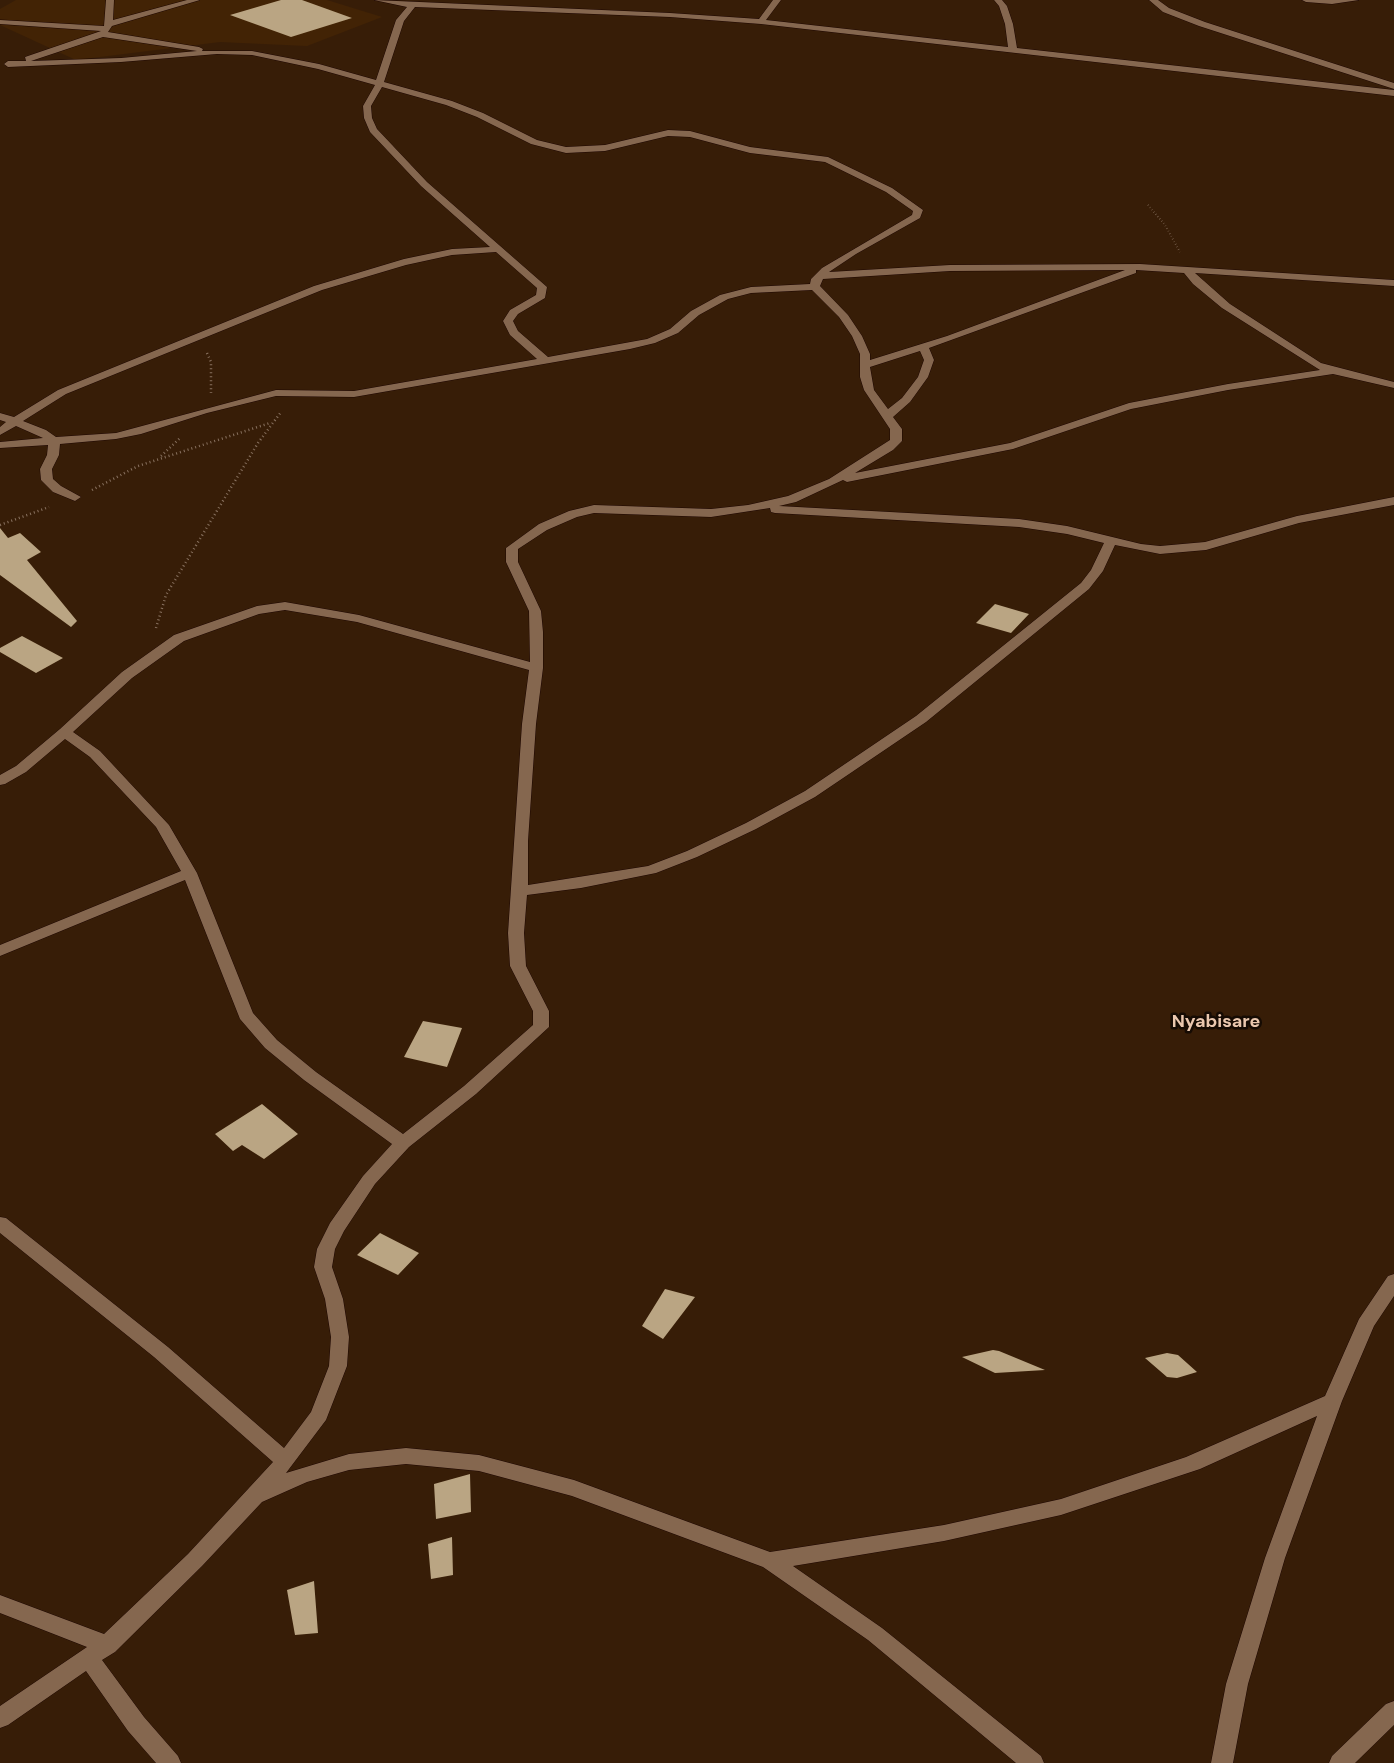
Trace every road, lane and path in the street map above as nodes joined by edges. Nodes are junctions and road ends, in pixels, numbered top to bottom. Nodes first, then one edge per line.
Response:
1 (110, 0) edge
2 (196, 0) edge
3 (378, 0) edge
4 (777, 0) edge
5 (998, 0) edge
6 (1153, 0) edge
7 (1306, 0) edge
8 (1355, 0) edge
9 (413, 4) junction
10 (0, 22) edge
11 (761, 22) junction
12 (106, 29) junction
13 (1013, 50) junction
14 (217, 52) junction
15 (0, 57) edge
16 (26, 60) junction
17 (4, 66) edge
18 (379, 85) junction
19 (1394, 86) edge
20 (1394, 94) edge
21 (1148, 205) dead end
22 (498, 249) junction
23 (1140, 267) junction
24 (1186, 269) junction
25 (817, 281) junction
26 (1394, 283) edge
27 (923, 346) junction
28 (205, 349) dead end
29 (545, 360) junction
30 (865, 365) junction
31 (1333, 371) junction
32 (1394, 385) edge
33 (298, 392) junction
34 (203, 410) junction
35 (0, 416) edge
36 (887, 416) junction
37 (14, 423) junction
38 (271, 423) junction
39 (0, 432) edge
40 (54, 440) junction
41 (0, 445) edge
42 (159, 458) junction
43 (833, 481) junction
44 (75, 497) junction
45 (1394, 501) edge
46 (748, 509) junction
47 (0, 525) edge
48 (1111, 540) junction
49 (150, 658) junction
50 (536, 668) junction
51 (65, 732) junction
52 (0, 781) edge
53 (190, 873) junction
54 (520, 891) junction
55 (0, 951) edge
56 (403, 1143) junction
57 (0, 1223) edge
58 (1394, 1281) edge
59 (1332, 1401) junction
60 (285, 1461) junction
61 (254, 1498) junction
62 (770, 1561) junction
63 (0, 1604) edge
64 (107, 1645) junction
65 (89, 1659) junction
66 (1394, 1711) edge
67 (0, 1718) edge
68 (170, 1763) edge
69 (1034, 1763) edge
70 (1222, 1763) edge
71 (1340, 1763) edge

1 - 12 street
2 - 12 street
3 - 9 street
4 - 11 street
5 - 13 street
6 - 19 street
7 - 8 street
9 - 11 street
9 - 18 street
10 - 12 street
11 - 13 street
12 - 14 street
12 - 16 street
13 - 20 street
14 - 17 street
14 - 18 street
15 - 16 street
16 - 17 street
18 - 22 street
18 - 25 street
21 - 24 path
22 - 29 street
22 - 37 street
23 - 24 street
23 - 25 street
23 - 27 street
24 - 26 street
24 - 31 street
25 - 29 street
25 - 30 street
27 - 30 street
27 - 36 street
28 - 34 path
29 - 33 street
30 - 36 street
31 - 32 street
31 - 43 street
33 - 34 street
33 - 38 path
34 - 40 street
34 - 42 path
35 - 37 street
36 - 43 street
37 - 39 street
37 - 40 street
38 - 42 path
38 - 49 path
40 - 41 street
40 - 44 street
42 - 44 path
43 - 46 street
44 - 47 path
45 - 48 street
46 - 48 street
46 - 50 street
48 - 54 street
49 - 50 street
49 - 51 street
50 - 54 street
51 - 52 street
51 - 53 street
53 - 55 street
53 - 56 street
54 - 56 street
56 - 60 street
57 - 60 street
58 - 59 street
59 - 62 street
59 - 70 street
60 - 61 street
61 - 62 street
61 - 64 street
62 - 69 street
63 - 64 street
64 - 65 street
65 - 67 street
65 - 68 street
66 - 71 street

